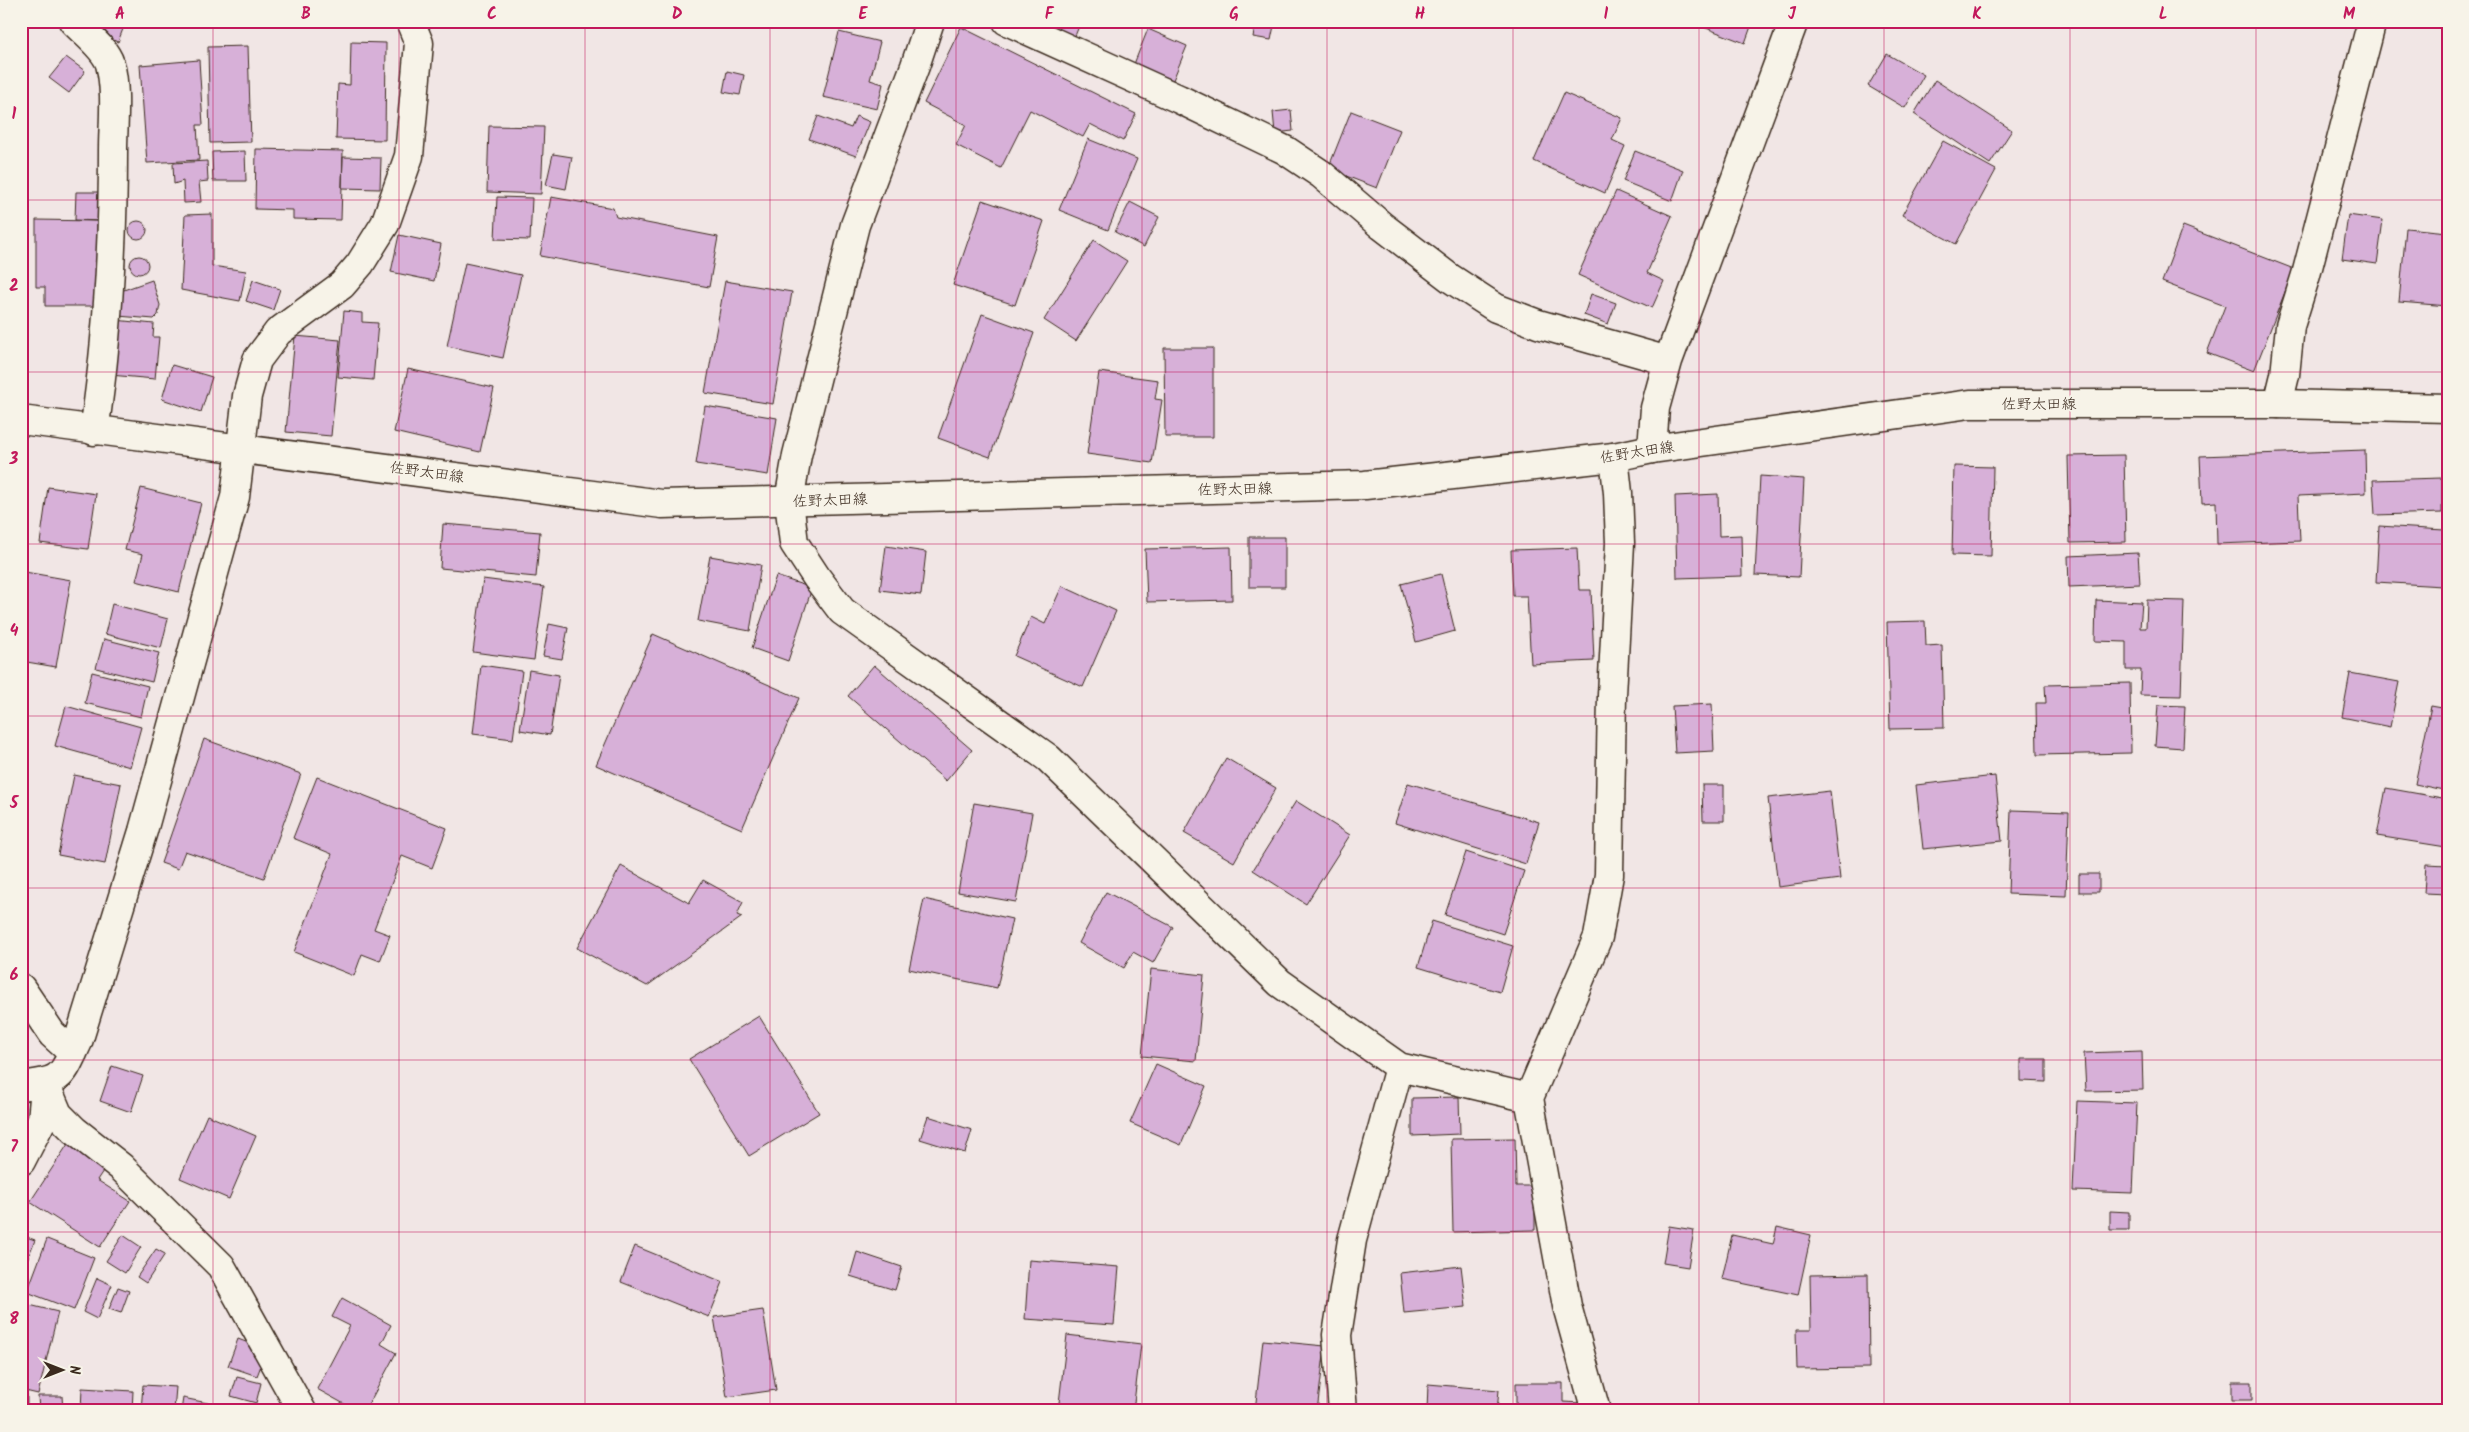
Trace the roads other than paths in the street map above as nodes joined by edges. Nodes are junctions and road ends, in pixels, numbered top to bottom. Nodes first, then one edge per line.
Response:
1 (73, 21) edge
2 (410, 21) edge
3 (930, 21) edge
4 (1007, 21) edge
5 (1794, 21) edge
6 (2372, 21) edge
7 (1668, 361) junction
8 (2278, 404) junction
9 (2448, 408) edge
10 (21, 420) edge
11 (94, 431) junction
12 (242, 447) junction
13 (1652, 449) junction
14 (1614, 457) junction
15 (789, 501) junction
16 (21, 988) edge
17 (73, 1053) junction
18 (1399, 1067) junction
19 (33, 1084) edge
20 (1529, 1098) junction
21 (21, 1161) edge
22 (302, 1411) edge
23 (1342, 1411) edge
24 (1596, 1411) edge

1 - 11 street
2 - 12 street
3 - 15 street
4 - 7 street
5 - 7 street
6 - 8 street
7 - 13 street
8 - 9 street, 佐野太田線
8 - 13 street, 佐野太田線
10 - 11 street, 佐野太田線
11 - 12 street, 佐野太田線
12 - 15 street, 佐野太田線
12 - 17 street
13 - 14 street, 佐野太田線
14 - 15 street, 佐野太田線
14 - 20 street
15 - 18 street
16 - 17 street
17 - 19 street
18 - 20 street
18 - 23 street
19 - 21 street
19 - 22 street
20 - 24 street

